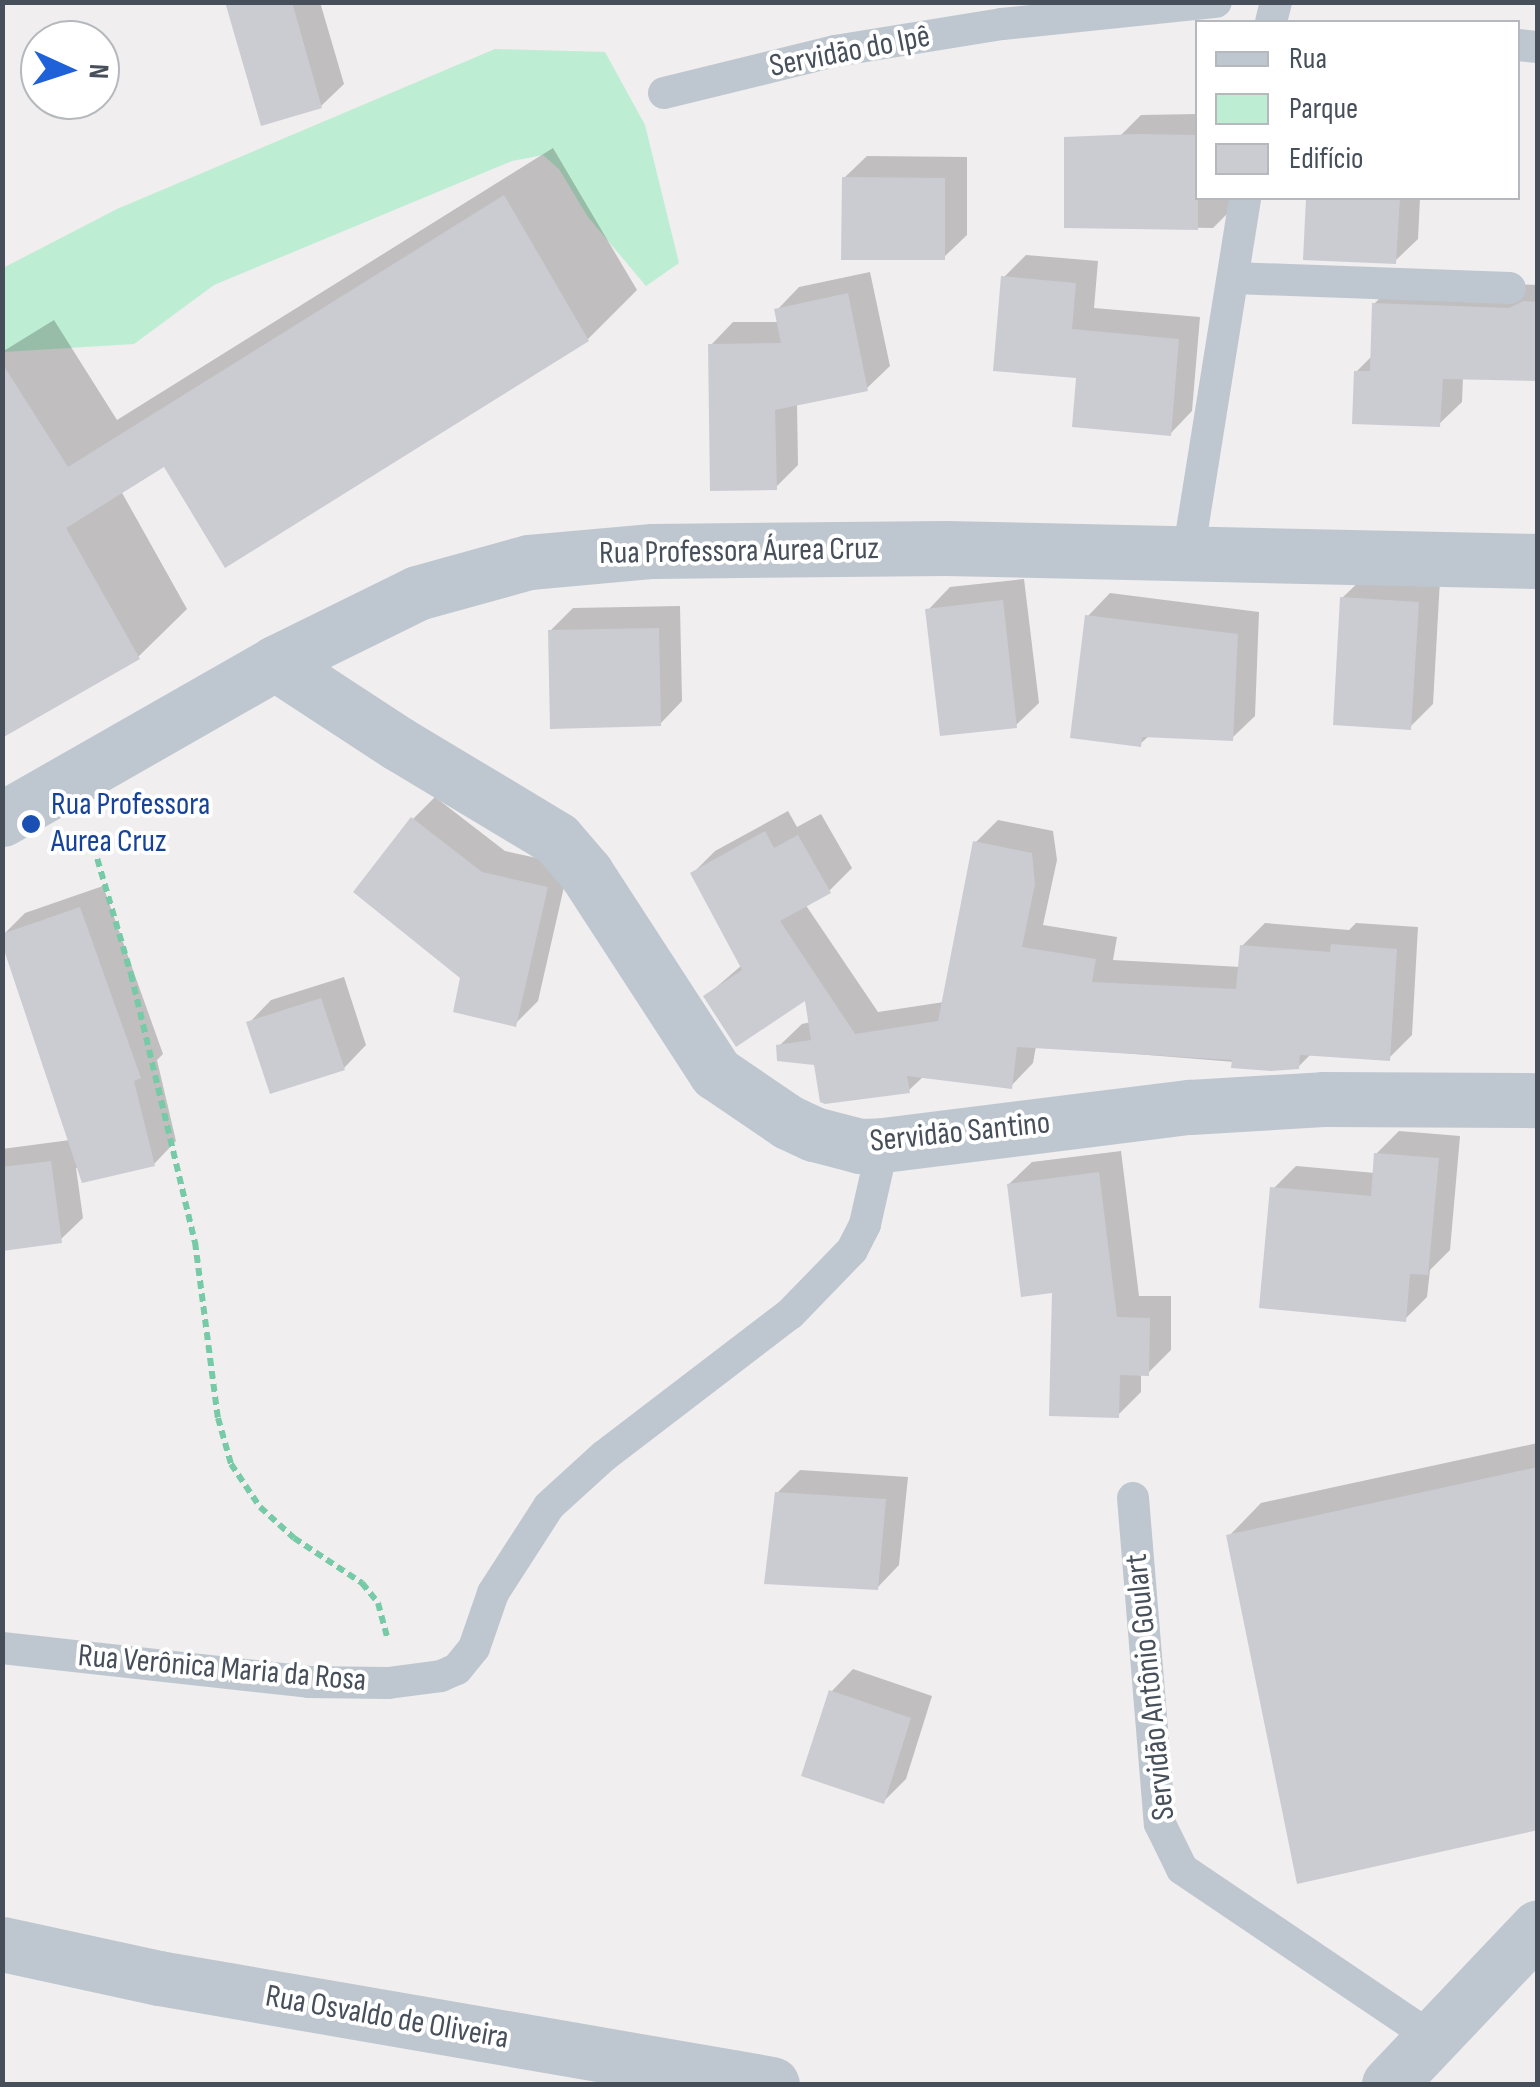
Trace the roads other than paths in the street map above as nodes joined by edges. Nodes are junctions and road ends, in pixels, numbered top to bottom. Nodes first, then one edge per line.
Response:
1 (1216, 2) edge
2 (664, 93) dead end
3 (1245, 200) edge
4 (1234, 278) junction
5 (1510, 288) dead end
6 (1188, 555) junction
7 (1538, 560) edge
8 (275, 663) junction
9 (2, 820) edge
10 (1538, 1100) edge
11 (882, 1145) junction
12 (1133, 1498) dead end
13 (2, 1648) edge
14 (1538, 1927) edge
15 (2, 1944) edge
16 (1433, 2038) junction
17 (772, 2084) edge
18 (1389, 2084) edge

1 - 2 lane, Servidão do Ipê
3 - 4 lane
4 - 5 lane
4 - 6 lane
6 - 7 street, Rua Professora Áurea Cruz
6 - 8 street, Rua Professora Áurea Cruz
8 - 9 street, Rua Professora Áurea Cruz
8 - 11 street, Servidão Santino
10 - 11 street, Servidão Santino
11 - 13 lane, Rua Verônica Maria da Rosa
12 - 16 lane, Servidão Antônio Goulart
14 - 16 street
15 - 17 street, Rua Osvaldo de Oliveira
16 - 18 street

